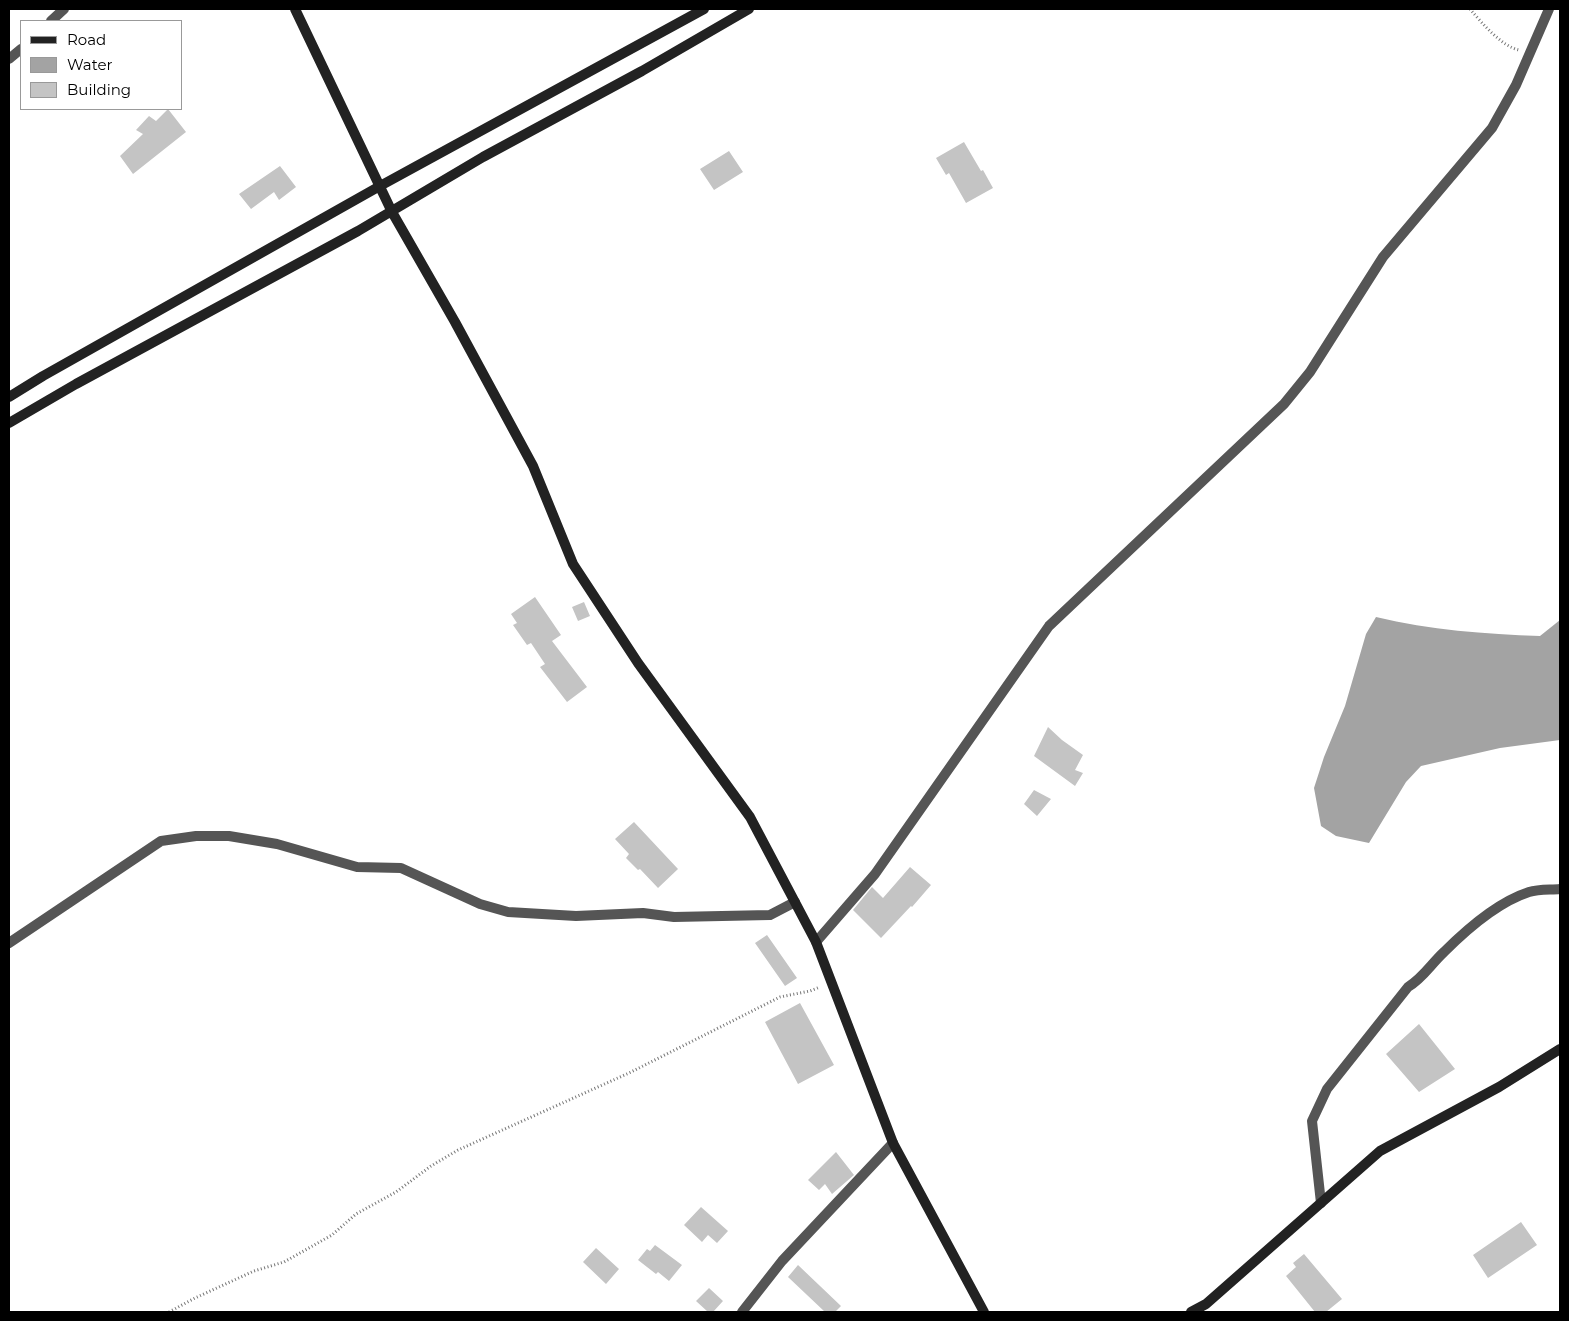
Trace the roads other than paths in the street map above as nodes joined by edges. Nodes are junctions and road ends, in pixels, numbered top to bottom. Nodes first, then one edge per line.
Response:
1 (64, 9) edge
2 (295, 9) edge
3 (704, 9) edge
4 (749, 9) edge
5 (1549, 9) edge
6 (52, 20) edge
7 (20, 50) edge
8 (9, 59) edge
9 (380, 186) junction
10 (392, 212) junction
11 (9, 397) edge
12 (9, 423) edge
13 (1560, 889) edge
14 (795, 902) junction
15 (816, 942) junction
16 (9, 943) edge
17 (1560, 1049) edge
18 (894, 1143) junction
19 (1321, 1203) junction
20 (742, 1312) edge
21 (984, 1312) edge
22 (1191, 1312) edge

1 - 6 street
2 - 9 street
3 - 9 street
4 - 10 street
5 - 15 street
7 - 8 street
9 - 10 street
9 - 11 street
10 - 12 street
10 - 14 street
13 - 19 street
14 - 15 street
14 - 16 street
15 - 18 street
17 - 19 street
18 - 20 street
18 - 21 street
19 - 22 street

